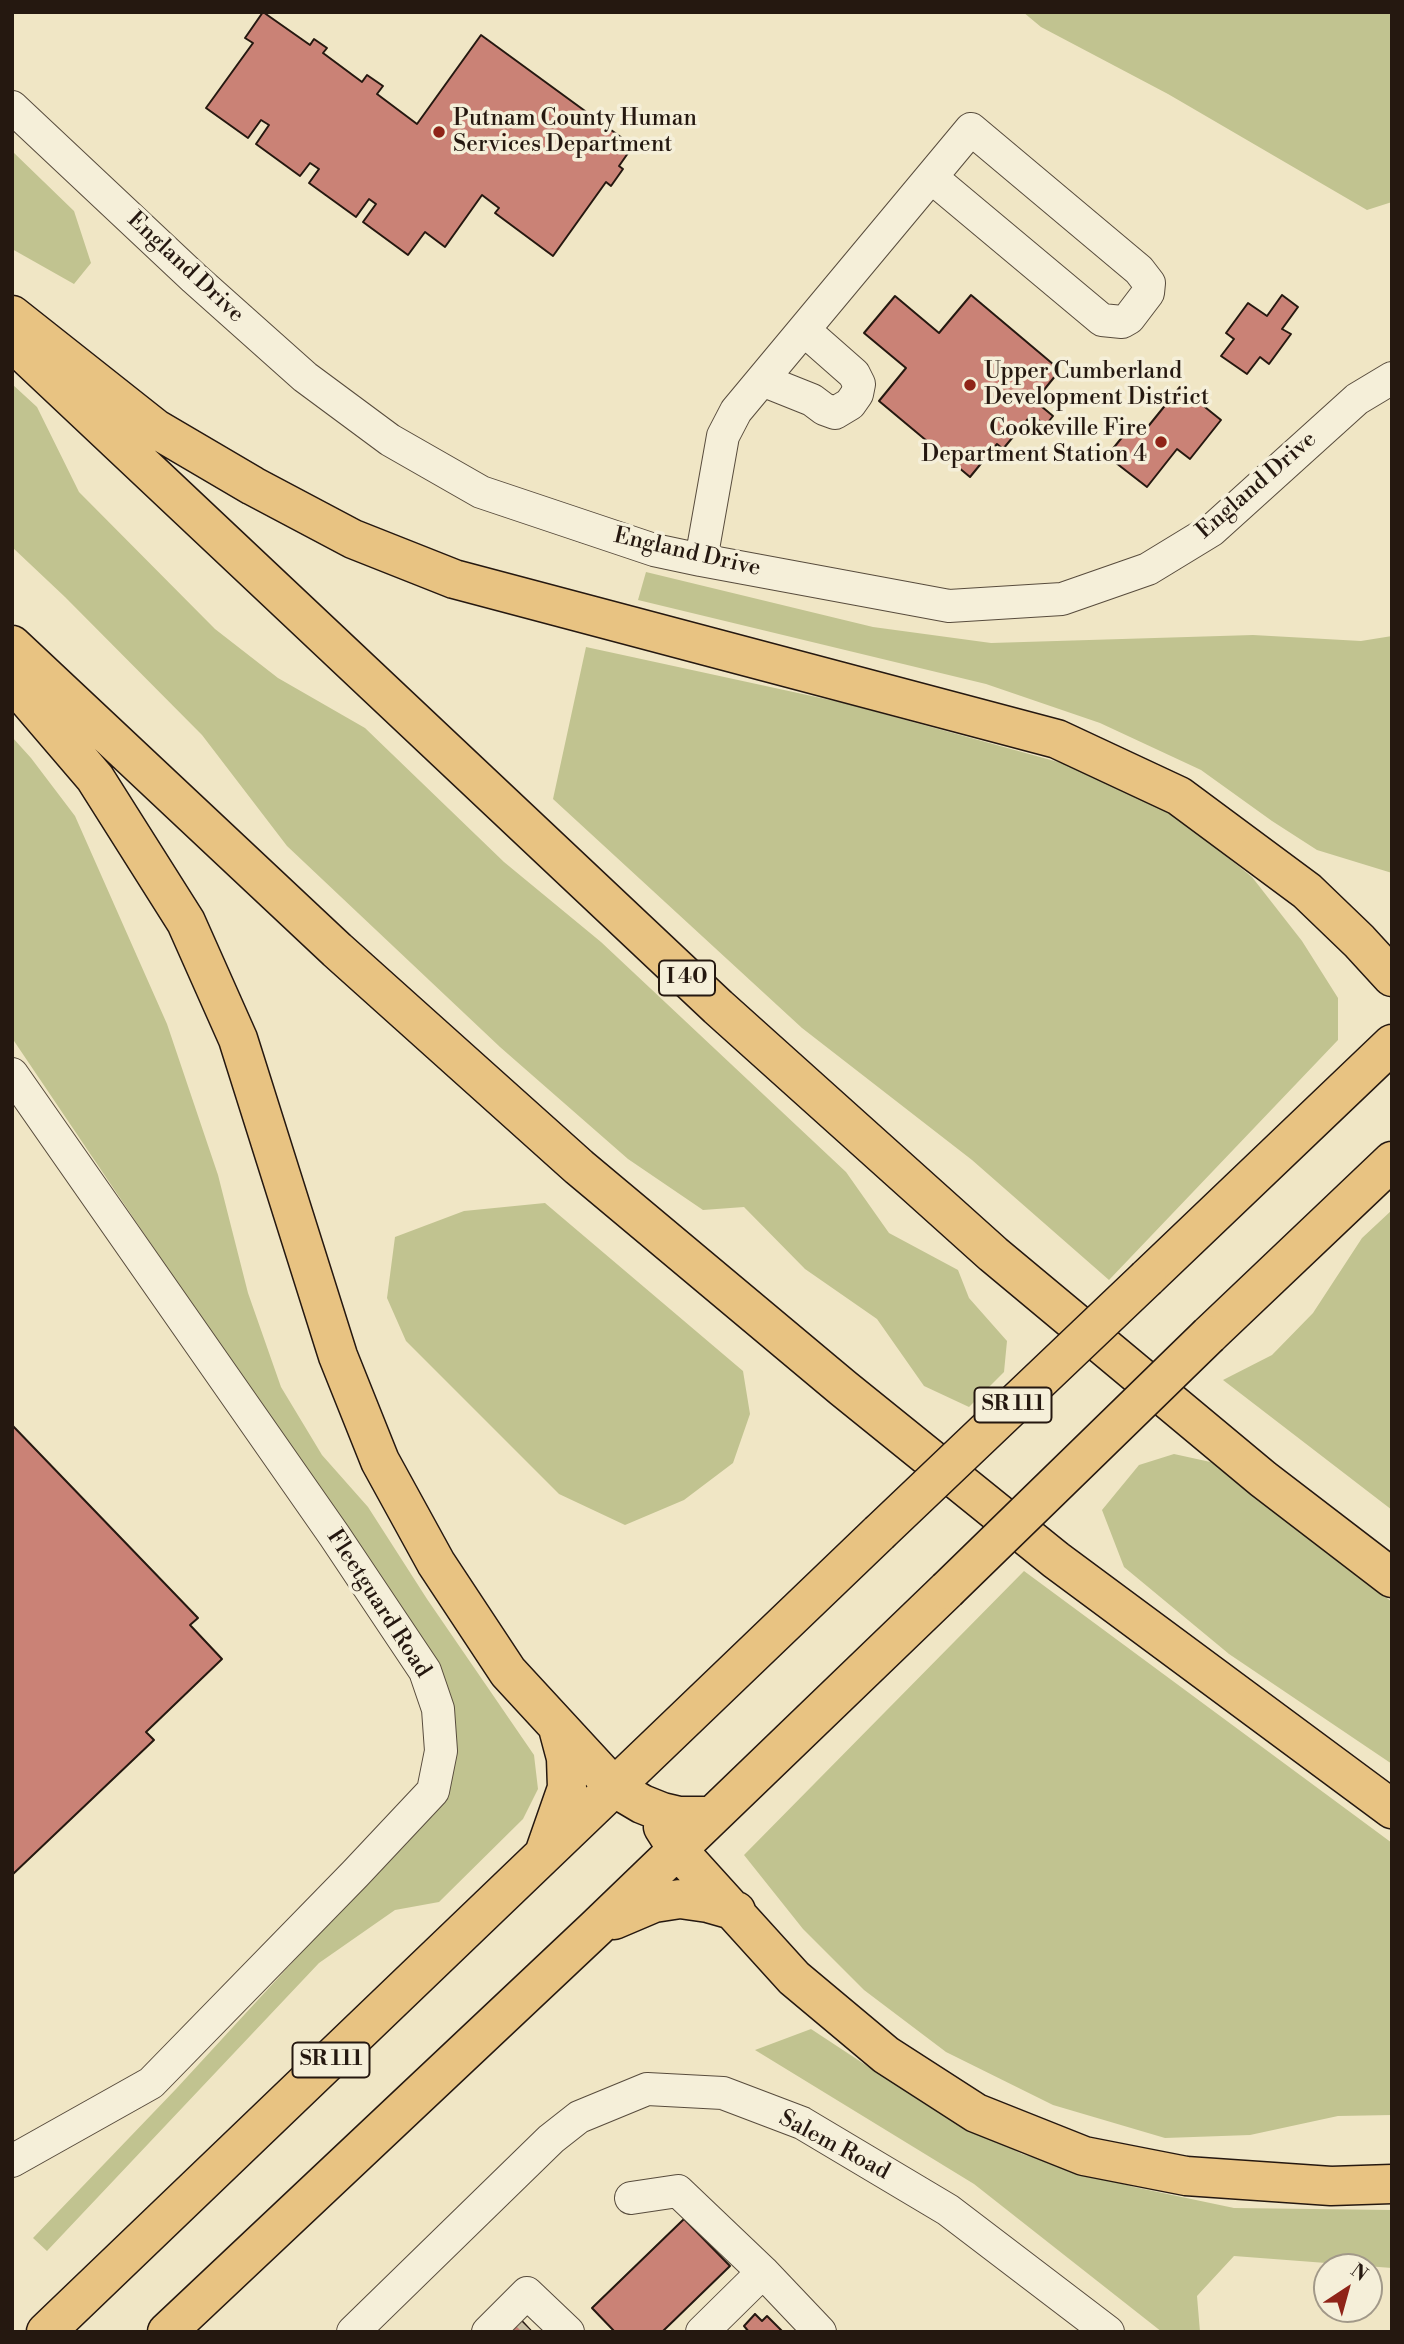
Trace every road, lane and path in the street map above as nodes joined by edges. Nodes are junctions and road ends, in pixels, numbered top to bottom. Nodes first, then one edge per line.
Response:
1 (12, 107) edge
2 (931, 177) junction
3 (12, 315) edge
4 (804, 330) junction
5 (12, 342) edge
6 (1392, 379) edge
7 (762, 380) junction
8 (701, 560) junction
9 (12, 645) edge
10 (12, 681) edge
11 (1375, 945) edge
12 (1392, 977) edge
13 (1392, 1044) edge
14 (1377, 1065) edge
15 (12, 1074) edge
16 (1392, 1161) edge
17 (1392, 1578) edge
18 (558, 1728) junction
19 (675, 1729) junction
20 (615, 1788) junction
21 (1392, 1809) edge
22 (657, 1810) junction
23 (710, 1816) junction
24 (677, 1849) junction
25 (543, 1857) junction
26 (736, 1912) junction
27 (596, 1928) junction
28 (12, 2161) edge
29 (1392, 2184) edge
30 (631, 2198) dead end
31 (251, 2252) junction
32 (763, 2272) junction
33 (46, 2332) edge
34 (167, 2332) edge
35 (191, 2332) edge
36 (354, 2332) edge
37 (488, 2332) edge
38 (568, 2332) edge
39 (702, 2332) edge
40 (820, 2332) edge
41 (1108, 2332) edge

1 - 8 street, England Drive
2 - 2 street
2 - 4 street
3 - 11 highway
4 - 7 street
4 - 7 street
5 - 17 highway, I 40
6 - 8 street, England Drive
7 - 8 street
9 - 21 highway
10 - 18 highway
11 - 12 highway
13 - 14 highway, SR 111
14 - 19 highway, SR 111, bridge
15 - 28 street, Fleetguard Road
16 - 23 highway, bridge
18 - 20 highway
18 - 25 highway
19 - 20 highway, SR 111
19 - 22 highway
20 - 22 highway
20 - 25 highway, SR 111
22 - 23 highway
22 - 24 highway
23 - 24 highway
24 - 26 highway
24 - 27 highway
25 - 33 highway, SR 111
26 - 27 highway
26 - 29 highway
27 - 31 highway
30 - 32 street
31 - 34 highway
31 - 35 highway
32 - 39 street
32 - 40 street
36 - 41 street, Salem Road
37 - 38 street

